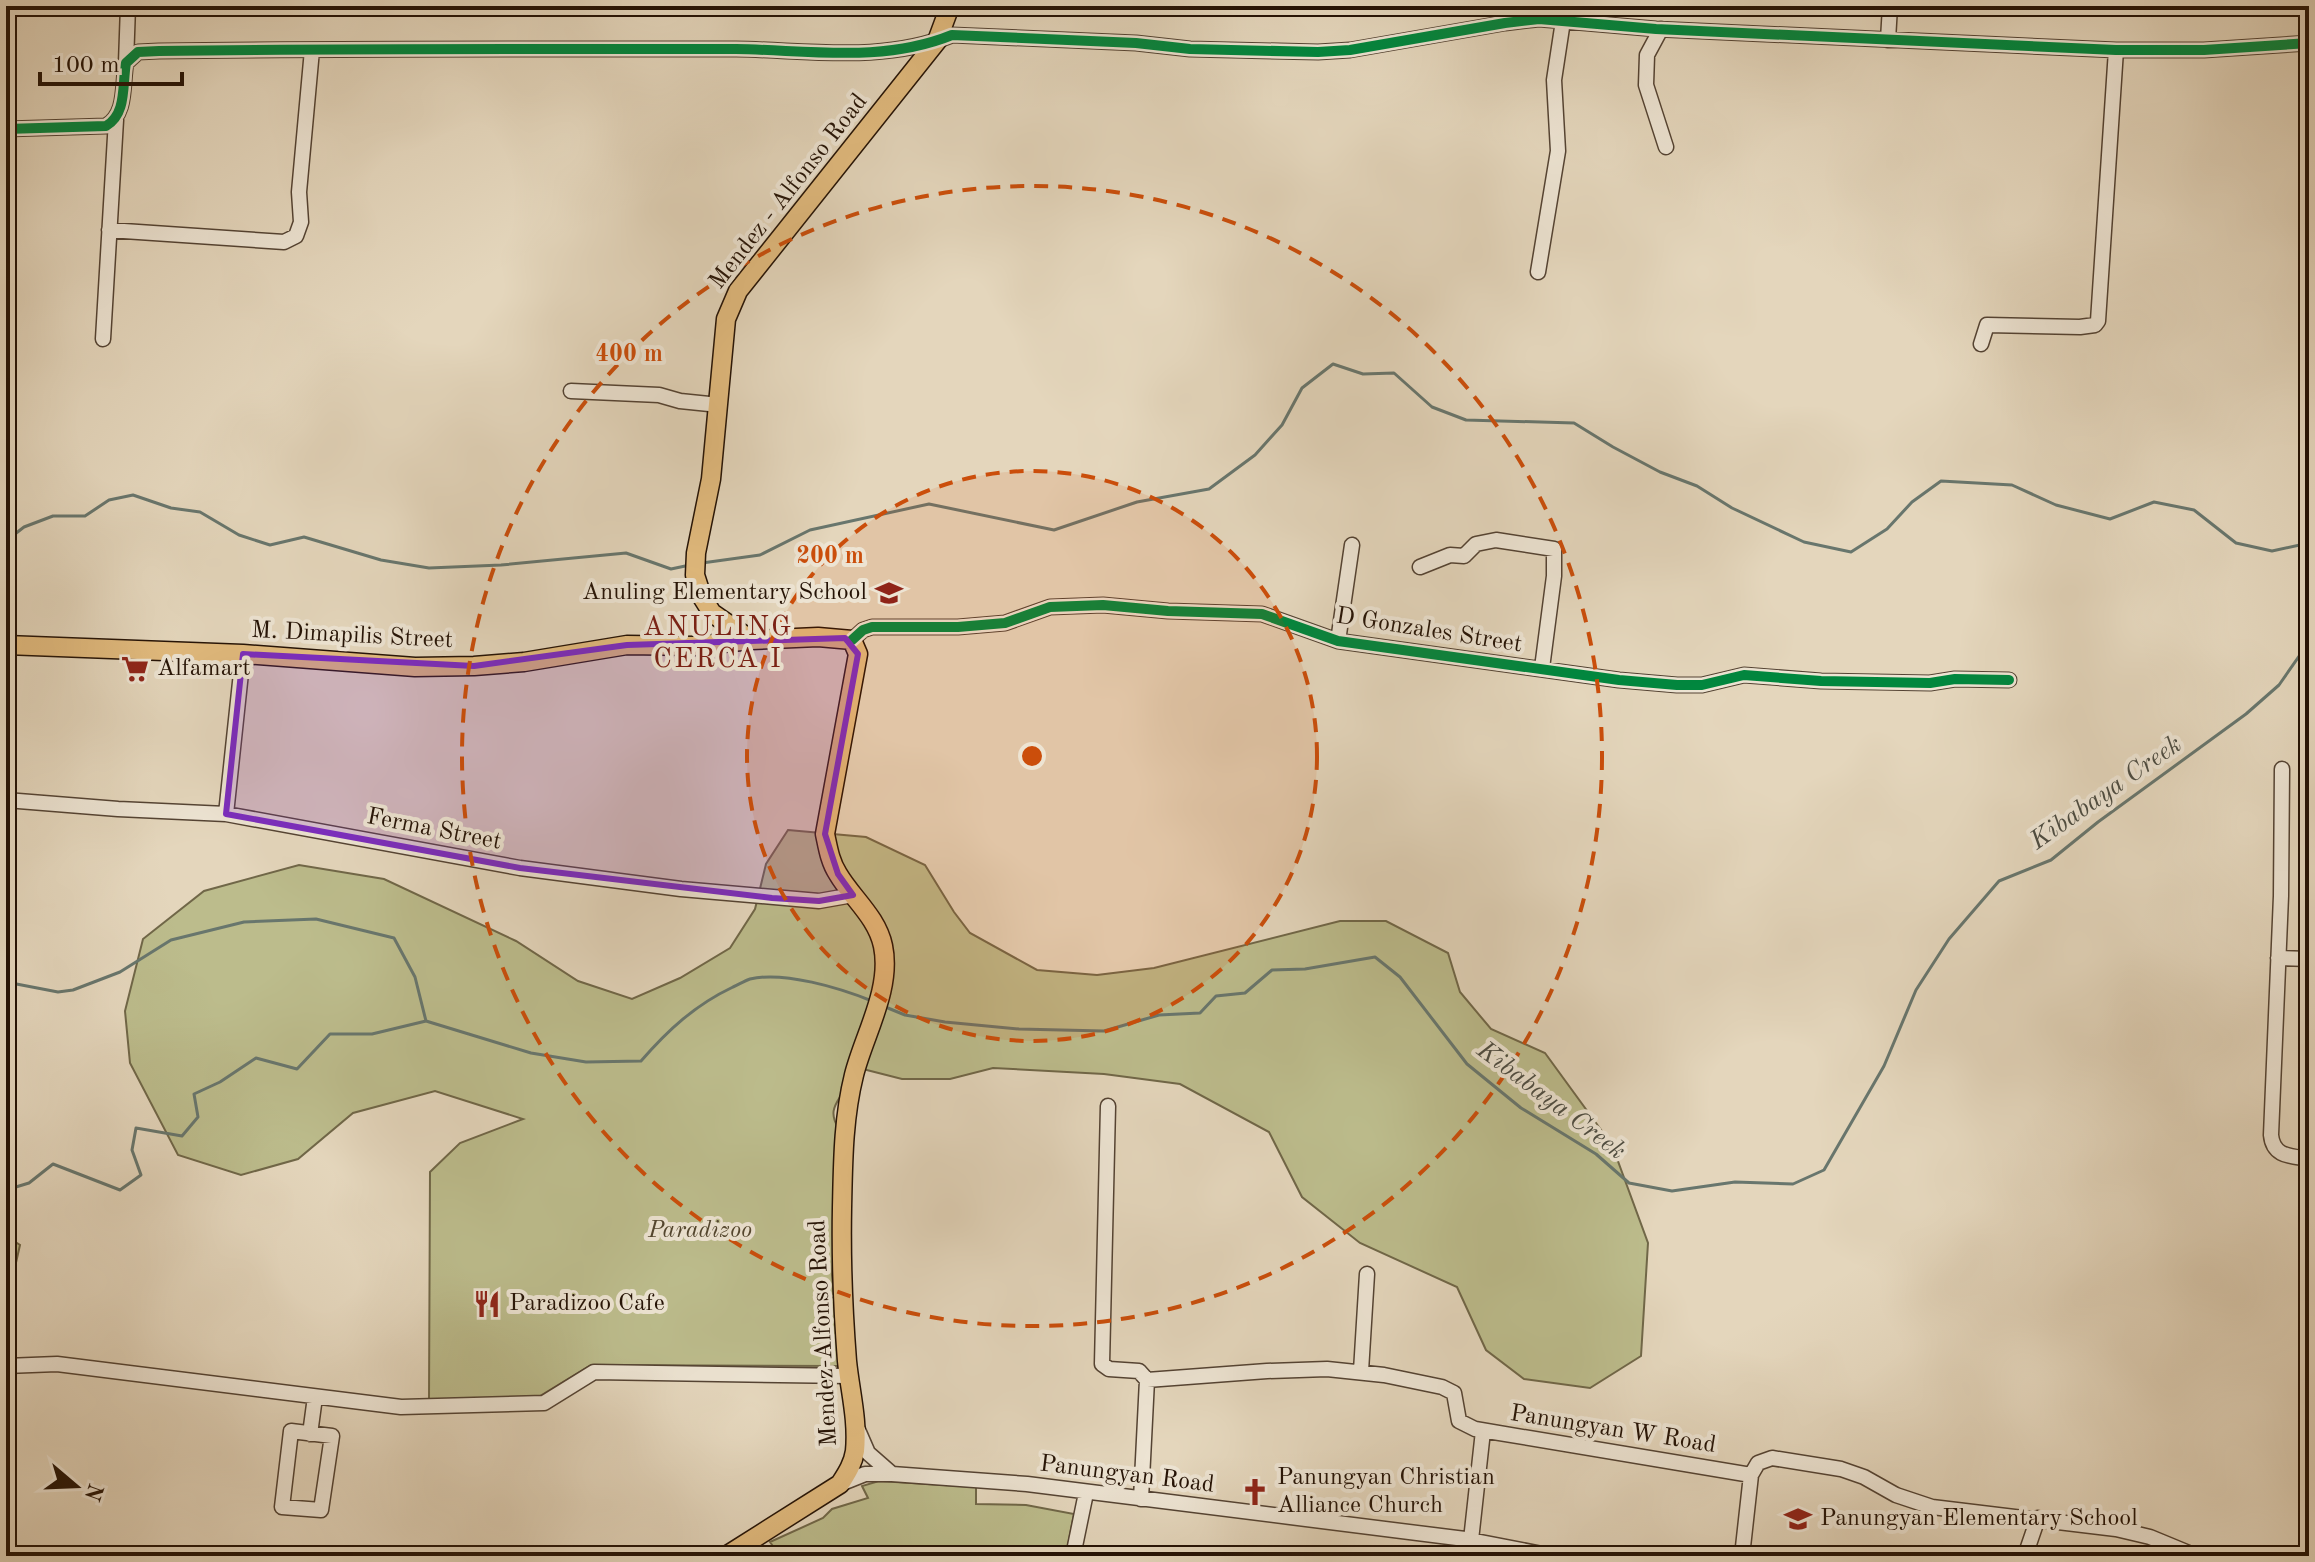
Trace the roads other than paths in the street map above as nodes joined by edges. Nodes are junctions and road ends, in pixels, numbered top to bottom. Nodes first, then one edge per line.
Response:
1 (128, 6) edge
2 (950, 6) edge
3 (1890, 6) edge
4 (1563, 21) junction
5 (1661, 29) junction
6 (1888, 40) junction
7 (937, 41) junction
8 (2309, 43) edge
9 (312, 50) junction
10 (2116, 50) junction
11 (126, 63) junction
12 (116, 120) junction
13 (6, 129) edge
14 (1666, 147) dead end
15 (109, 230) junction
16 (1538, 272) dead end
17 (103, 339) dead end
18 (1981, 344) dead end
19 (571, 391) dead end
20 (719, 405) junction
21 (1352, 545) dead end
22 (1420, 567) dead end
23 (712, 613) junction
24 (751, 640) junction
25 (852, 640) junction
26 (1338, 641) junction
27 (6, 645) edge
28 (694, 646) junction
29 (243, 654) junction
30 (1542, 668) junction
31 (2009, 680) dead end
32 (2282, 769) dead end
33 (6, 800) edge
34 (226, 814) junction
35 (853, 895) junction
36 (2278, 958) junction
37 (2309, 959) edge
38 (1108, 1106) dead end
39 (2309, 1159) edge
40 (1367, 1274) dead end
41 (6, 1366) edge
42 (1361, 1371) junction
43 (849, 1376) junction
44 (1147, 1380) junction
45 (315, 1397) junction
46 (856, 1426) junction
47 (1483, 1431) junction
48 (310, 1434) junction
49 (892, 1474) junction
50 (1751, 1475) junction
51 (840, 1484) junction
52 (1086, 1493) junction
53 (1141, 1499) junction
54 (2038, 1518) junction
55 (1471, 1540) junction
56 (726, 1556) edge
57 (1073, 1556) edge
58 (1552, 1556) edge
59 (1742, 1556) edge
60 (2025, 1556) edge
61 (2196, 1556) edge

1 - 11 street
2 - 7 main road, Mendez - Alfonso Road
3 - 6 street
4 - 5 street
4 - 7 street
4 - 16 street
5 - 6 street
5 - 14 street
6 - 10 street
7 - 9 street
7 - 20 main road, Mendez - Alfonso Road
8 - 10 street
9 - 11 street
9 - 15 street
10 - 18 street
11 - 12 street
12 - 13 street
12 - 15 street
15 - 17 street
19 - 20 street
20 - 23 main road, Mendez - Alfonso Road
21 - 26 street
22 - 30 street
23 - 24 main road
23 - 28 main road
24 - 25 main road
24 - 28 main road, M. Dimapilis Street
25 - 26 street, D Gonzales Street
25 - 35 main road, Mendez-Alfonso Road
26 - 30 street, D Gonzales Street
27 - 29 main road, M. Dimapilis Street
28 - 29 main road, M. Dimapilis Street
29 - 34 street
30 - 31 street, D Gonzales Street
32 - 36 street
33 - 34 street, Ferma Street
34 - 35 street, Ferma Street
35 - 43 main road, Mendez-Alfonso Road
36 - 37 street
36 - 39 street
38 - 44 street
40 - 42 street
41 - 45 street
42 - 44 street, Panungyan W Road
42 - 47 street, Panungyan W Road
43 - 45 street
43 - 46 main road, Mendez-Alfonso Road
44 - 53 street
45 - 48 street
46 - 49 street
46 - 51 main road, Mendez-Alfonso Road
47 - 50 street, Panungyan W Road
47 - 55 street
48 - 48 street
49 - 51 street, Panungyan Road
49 - 52 street, Panungyan Road
50 - 54 street
50 - 59 street
51 - 56 main road
52 - 53 street, Panungyan Road
52 - 57 street
53 - 55 street, Panungyan Road
54 - 60 street
54 - 61 street
55 - 58 street, Panungyan Road

